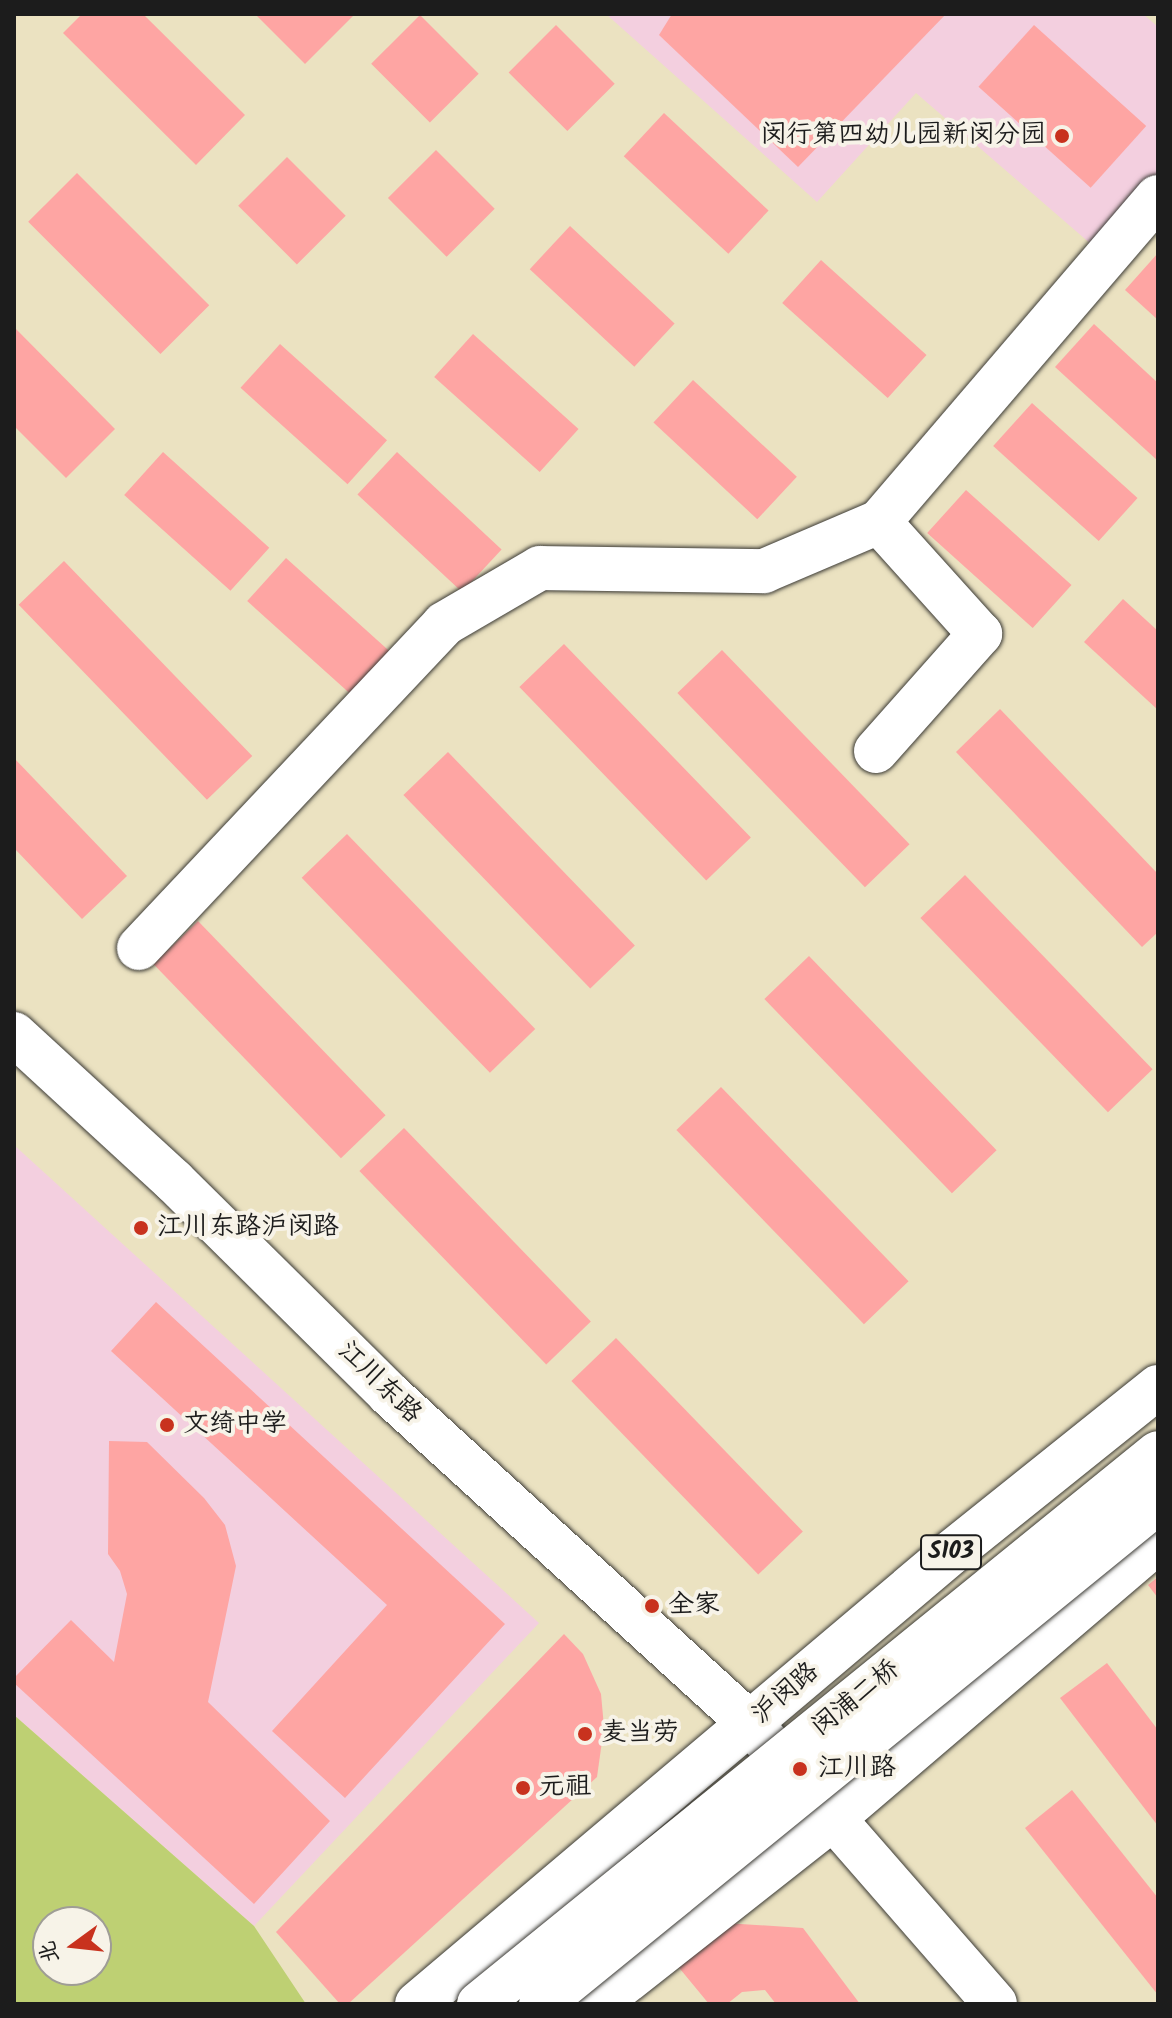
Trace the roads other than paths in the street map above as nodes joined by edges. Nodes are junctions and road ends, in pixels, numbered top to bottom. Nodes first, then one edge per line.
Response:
1 (1158, 197) edge
2 (879, 522) junction
3 (876, 751) dead end
4 (139, 948) dead end
5 (14, 1034) edge
6 (1158, 1387) edge
7 (1158, 1453) edge
8 (1158, 1502) edge
9 (1158, 1541) edge
10 (751, 1724) junction
11 (835, 1817) junction
12 (417, 2004) edge
13 (479, 2004) edge
14 (541, 2004) edge
15 (597, 2004) edge
16 (995, 2004) edge

1 - 2 main road
2 - 3 main road
2 - 4 main road
5 - 10 main road, 江川东路
6 - 10 main road, 沪闵路 / S103
7 - 13 main road, 闵浦二桥, bridge
8 - 14 main road, 闵浦二桥, bridge
9 - 11 main road
10 - 11 main road
10 - 12 main road, 沪闵路 / S103
11 - 15 main road
11 - 16 main road

